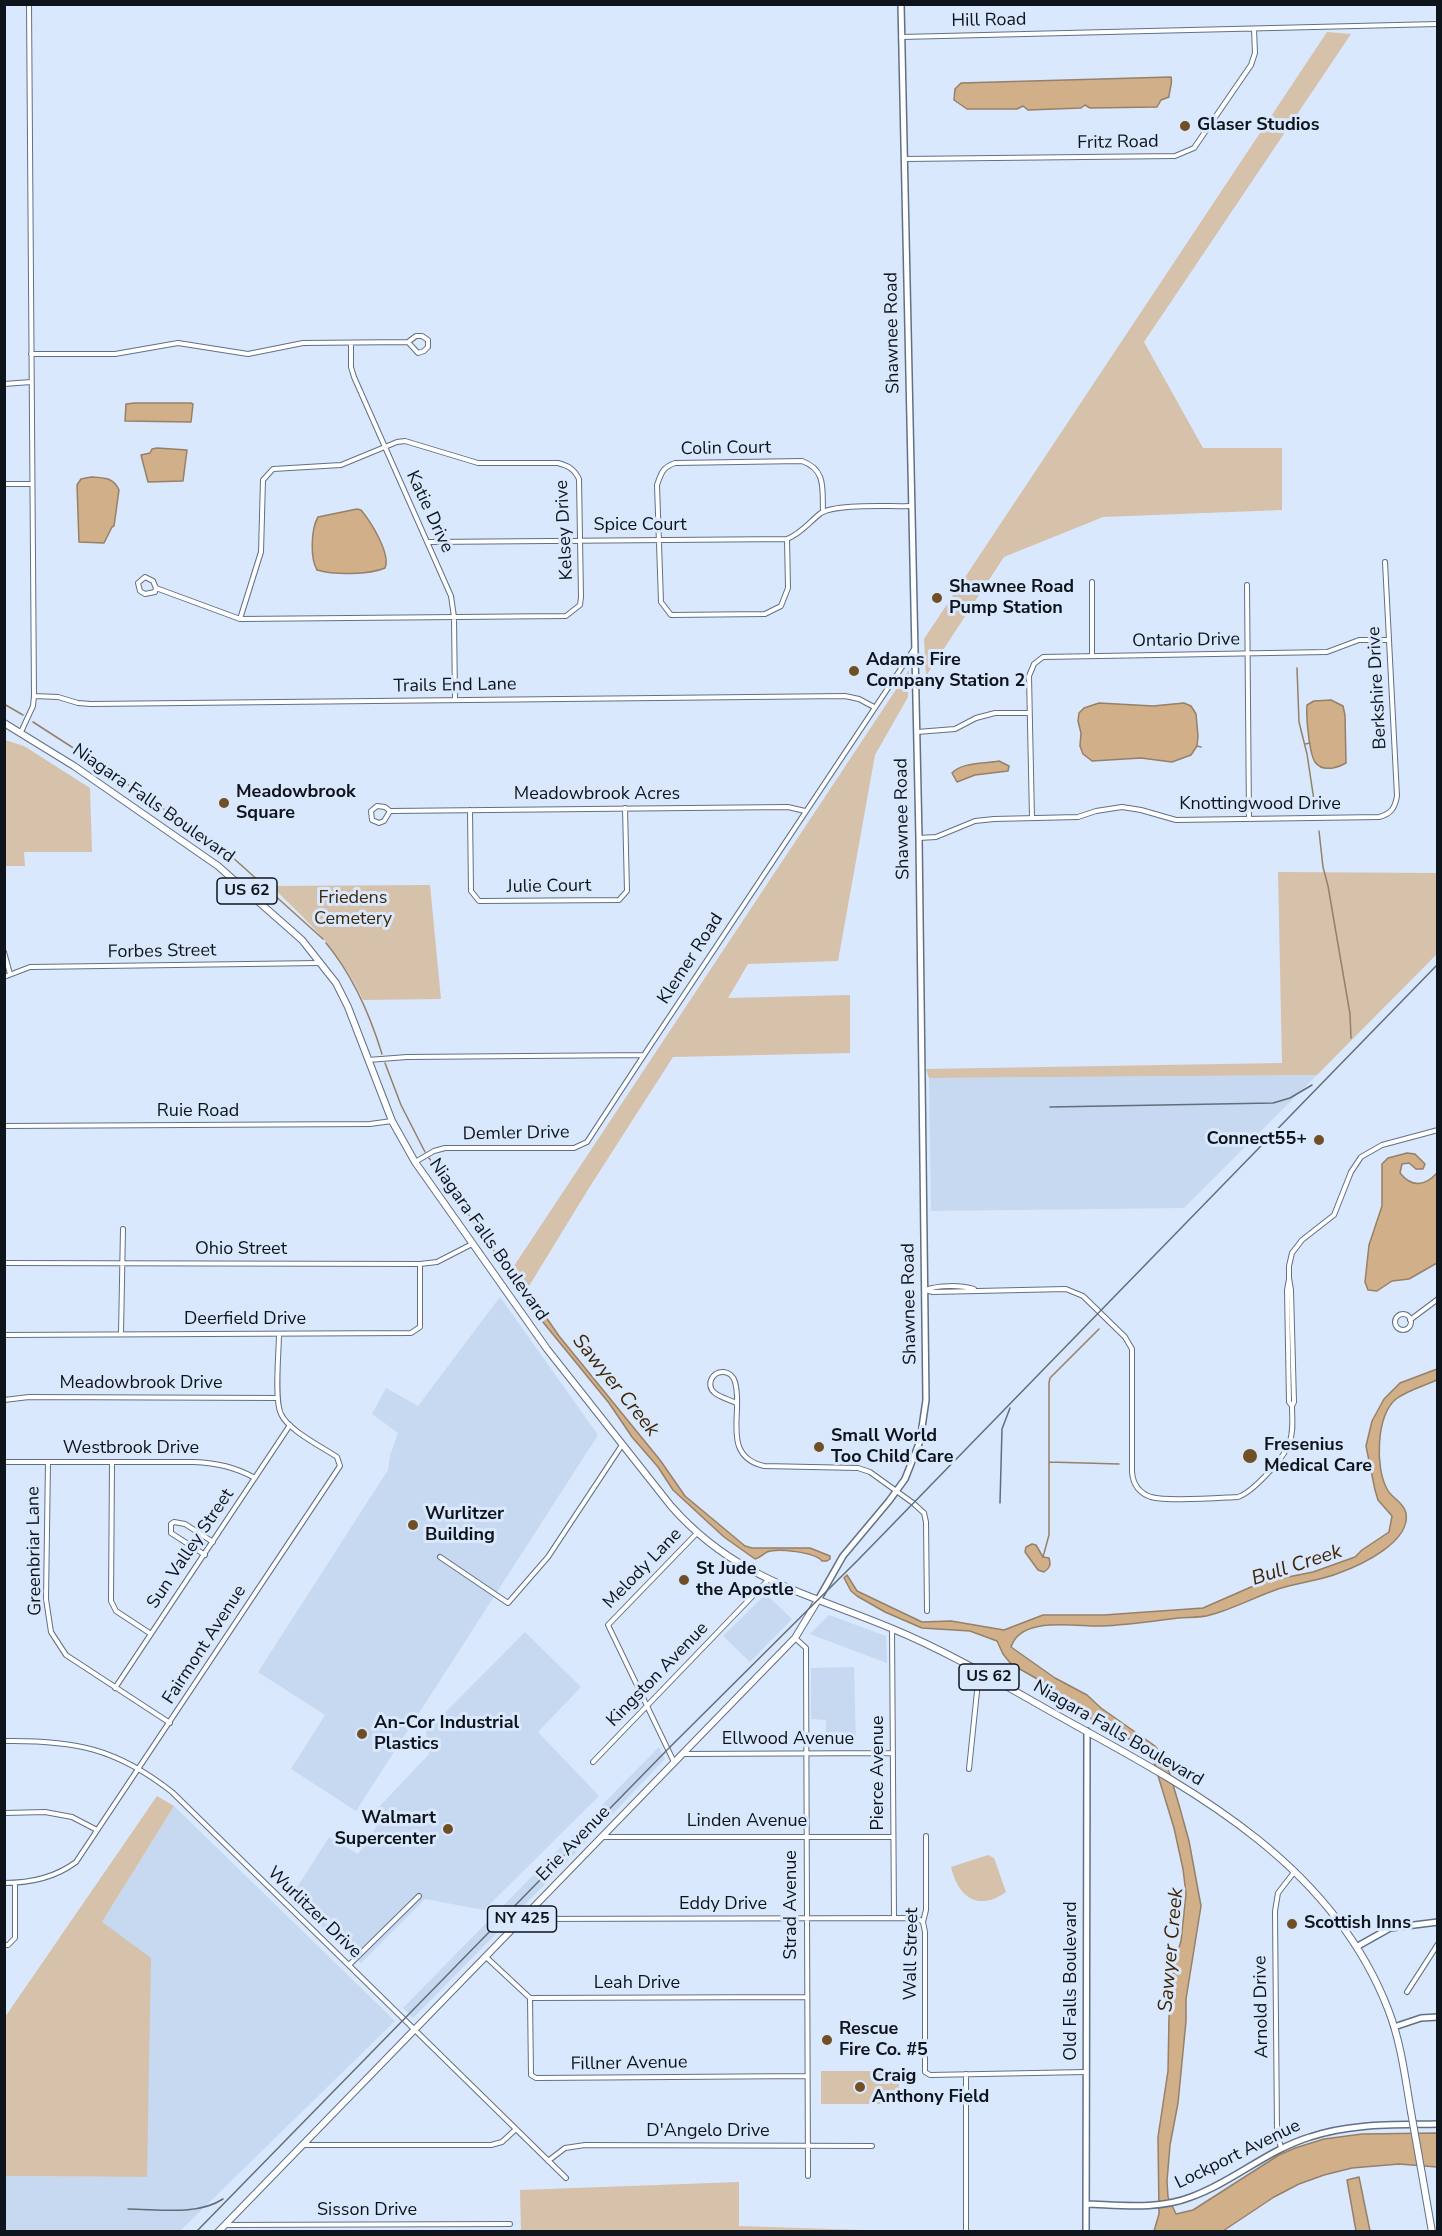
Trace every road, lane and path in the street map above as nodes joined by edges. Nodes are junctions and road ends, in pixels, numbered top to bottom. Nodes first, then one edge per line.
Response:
1 (29, 4) edge
2 (901, 4) edge
3 (1437, 24) edge
4 (1254, 29) junction
5 (902, 37) junction
6 (904, 159) junction
7 (408, 342) junction
8 (351, 343) junction
9 (31, 354) junction
10 (31, 382) junction
11 (4, 384) edge
12 (384, 447) junction
13 (4, 484) edge
14 (32, 484) junction
15 (911, 506) junction
16 (823, 512) junction
17 (659, 539) junction
18 (787, 539) junction
19 (580, 540) junction
20 (429, 542) junction
21 (1385, 562) dead end
22 (1092, 582) dead end
23 (1247, 585) dead end
24 (156, 588) junction
25 (454, 617) junction
26 (240, 619) junction
27 (1389, 640) junction
28 (915, 648) junction
29 (1248, 654) junction
30 (1092, 656) junction
31 (34, 696) junction
32 (454, 699) junction
33 (874, 707) junction
34 (1030, 713) junction
35 (4, 723) edge
36 (21, 732) junction
37 (917, 732) junction
38 (625, 808) junction
39 (470, 810) junction
40 (390, 811) junction
41 (805, 811) junction
42 (1391, 812) joint
43 (1032, 818) junction
44 (1250, 819) junction
45 (919, 838) junction
46 (4, 952) edge
47 (322, 962) junction
48 (10, 974) junction
49 (4, 977) edge
50 (644, 1055) junction
51 (368, 1060) junction
52 (392, 1121) junction
53 (4, 1126) edge
54 (1437, 1130) edge
55 (415, 1162) junction
56 (123, 1229) dead end
57 (472, 1244) junction
58 (4, 1263) edge
59 (123, 1263) junction
60 (420, 1264) junction
61 (925, 1290) junction
62 (1437, 1299) edge
63 (1410, 1320) junction
64 (121, 1334) junction
65 (279, 1334) junction
66 (4, 1335) edge
67 (278, 1398) junction
68 (4, 1400) edge
69 (736, 1403) junction
70 (290, 1425) junction
71 (622, 1445) junction
72 (4, 1462) edge
73 (48, 1462) junction
74 (112, 1462) junction
75 (255, 1478) junction
76 (897, 1490) junction
77 (697, 1533) junction
78 (213, 1542) junction
79 (204, 1555) junction
80 (440, 1557) dead end
81 (768, 1581) junction
82 (818, 1600) junction
83 (927, 1611) dead end
84 (892, 1629) junction
85 (150, 1634) junction
86 (795, 1638) junction
87 (979, 1672) junction
88 (115, 1688) junction
89 (646, 1705) junction
90 (170, 1723) junction
91 (1087, 1731) junction
92 (4, 1741) edge
93 (893, 1753) junction
94 (683, 1754) junction
95 (806, 1754) junction
96 (593, 1762) dead end
97 (674, 1762) junction
98 (139, 1768) junction
99 (969, 1769) dead end
100 (4, 1813) edge
101 (97, 1830) junction
102 (806, 1835) junction
103 (893, 1836) junction
104 (926, 1836) dead end
105 (602, 1837) junction
106 (1295, 1871) junction
107 (4, 1883) edge
108 (15, 1883) junction
109 (419, 1896) dead end
110 (806, 1918) junction
111 (894, 1918) junction
112 (521, 1919) junction
113 (923, 1922) junction
114 (1437, 1922) edge
115 (1437, 1944) edge
116 (4, 1945) edge
117 (1358, 1946) junction
118 (485, 1956) junction
119 (349, 1965) junction
120 (1407, 1992) dead end
121 (806, 1997) junction
122 (530, 1998) junction
123 (1437, 2017) edge
124 (1394, 2027) junction
125 (414, 2028) junction
126 (1087, 2072) junction
127 (966, 2074) junction
128 (807, 2076) junction
129 (1437, 2124) edge
130 (516, 2129) junction
131 (300, 2145) junction
132 (807, 2146) junction
133 (872, 2146) dead end
134 (1281, 2148) junction
135 (548, 2161) junction
136 (808, 2176) dead end
137 (566, 2178) dead end
138 (1086, 2204) junction
139 (510, 2223) dead end
140 (224, 2225) junction
141 (218, 2232) edge
142 (966, 2232) edge
143 (1086, 2232) edge
144 (1432, 2232) edge

1 - 9 street
2 - 5 main road, Shawnee Road / NY 425
3 - 4 street, Hill Road
4 - 5 street, Hill Road
4 - 6 street, Fritz Road
5 - 6 main road, Shawnee Road / NY 425
6 - 15 main road, Shawnee Road / NY 425
7 - 7 street
7 - 8 street
8 - 9 street
8 - 12 street, Katie Drive
9 - 10 street
10 - 11 street
10 - 14 street
12 - 19 street, Kelsey Drive
12 - 20 street, Katie Drive
12 - 26 street, Kelsey Drive
13 - 14 street
14 - 31 street
15 - 16 street
15 - 28 main road, Shawnee Road / NY 425
16 - 17 street, Colin Court
16 - 18 street
17 - 18 street, Spice Court
17 - 18 street, Colin Court
17 - 19 street, Spice Court
19 - 20 street, Spice Court
19 - 25 street, Kelsey Drive
20 - 25 street, Katie Drive
21 - 27 street, Berkshire Drive
22 - 30 street
23 - 29 street
24 - 24 street, Kelsey Drive
24 - 26 street, Kelsey Drive
25 - 26 street, Kelsey Drive
25 - 32 street, Katie Drive
27 - 29 street, Ontario Drive
27 - 42 street, Berkshire Drive
28 - 33 street, Klemer Road
28 - 37 main road, Shawnee Road / NY 425
29 - 30 street, Ontario Drive
29 - 44 street
30 - 34 street, Ontario Drive
31 - 32 street, Trails End Lane
31 - 36 street
32 - 33 street, Trails End Lane
33 - 41 street, Klemer Road
34 - 37 street
34 - 43 street, Ontario Drive
35 - 36 main road, Niagara Falls Boulevard / US 62
36 - 47 main road, Niagara Falls Boulevard / US 62
37 - 45 main road, Shawnee Road / NY 425
38 - 39 street, Meadowbrook Acres
38 - 39 street, Julie Court
38 - 41 street, Meadowbrook Acres
39 - 40 street, Meadowbrook Acres
40 - 40 street, Meadowbrook Acres
41 - 50 street, Klemer Road
42 - 44 street, Knottingwood Drive
43 - 44 street, Knottingwood Drive
43 - 45 street, Knottingwood Drive
45 - 61 main road, Shawnee Road / NY 425
46 - 48 street
47 - 48 street, Forbes Street
47 - 51 main road, Niagara Falls Boulevard / US 62
48 - 49 street, Forbes Street
50 - 51 street
50 - 55 street, Demler Drive
51 - 52 main road, Niagara Falls Boulevard / US 62
52 - 53 street, Ruie Road
52 - 55 main road, Niagara Falls Boulevard / US 62
54 - 61 street
55 - 57 main road, Niagara Falls Boulevard / US 62
56 - 59 street
57 - 60 street, Ohio Street
57 - 71 main road, Niagara Falls Boulevard / US 62
58 - 59 street, Ohio Street
59 - 60 street, Ohio Street
59 - 64 street
60 - 65 street, Deerfield Drive
61 - 76 main road, Shawnee Road / NY 425
62 - 63 street
63 - 63 street
64 - 65 street, Deerfield Drive
64 - 66 street, Deerfield Drive
65 - 67 street
67 - 68 street, Meadowbrook Drive
67 - 70 street
69 - 69 street
69 - 76 street
70 - 75 street, Sun Valley Street
70 - 90 street, Fairmont Avenue
71 - 77 main road, Niagara Falls Boulevard / US 62
71 - 80 street
72 - 73 street, Westbrook Drive
73 - 74 street, Westbrook Drive
73 - 88 street, Greenbriar Lane
74 - 75 street, Westbrook Drive
74 - 85 street
75 - 78 street, Sun Valley Street
76 - 82 main road, Shawnee Road / NY 425
76 - 83 street
77 - 81 main road, Niagara Falls Boulevard / US 62
77 - 89 street, Melody Lane
78 - 79 street, Sun Valley Street
78 - 79 street
79 - 85 street, Sun Valley Street
81 - 82 main road, Niagara Falls Boulevard / US 62
81 - 89 street, Kingston Avenue
82 - 84 main road, Niagara Falls Boulevard / US 62
82 - 86 main road, Erie Avenue / NY 425
84 - 87 main road, Niagara Falls Boulevard / US 62
84 - 93 street, Pierce Avenue
85 - 88 street, Sun Valley Street
86 - 94 main road, Erie Avenue / NY 425
86 - 95 street, Strad Avenue
87 - 91 main road, Niagara Falls Boulevard / US 62
87 - 99 street
88 - 90 street, Greenbriar Lane
89 - 96 street, Kingston Avenue
89 - 97 street
90 - 98 street, Fairmont Avenue
91 - 106 main road, Niagara Falls Boulevard / US 62
91 - 126 main road, Old Falls Boulevard
92 - 98 street, Wurlitzer Drive
93 - 95 street, Ellwood Avenue
93 - 103 street, Pierce Avenue
94 - 95 street, Ellwood Avenue
94 - 97 main road, Erie Avenue / NY 425
95 - 102 street, Strad Avenue
97 - 105 main road, Erie Avenue / NY 425
98 - 101 street, Fairmont Avenue
98 - 119 street, Wurlitzer Drive
100 - 101 street
101 - 108 street, Fairmont Avenue
102 - 103 street, Linden Avenue
102 - 105 street, Linden Avenue
102 - 110 street, Strad Avenue
103 - 111 street, Pierce Avenue
104 - 113 street, Wall Street
105 - 112 main road, Erie Avenue / NY 425
106 - 117 main road, Niagara Falls Boulevard / US 62
106 - 134 street, Arnold Drive
107 - 108 street, Fairmont Avenue
108 - 116 street
109 - 119 street
110 - 111 street, Eddy Drive
110 - 112 street, Eddy Drive
110 - 121 street, Strad Avenue
111 - 113 street, Eddy Drive
112 - 118 main road, Erie Avenue / NY 425
113 - 127 street, Wall Street
114 - 117 main road
115 - 120 street
117 - 124 main road, Niagara Falls Boulevard / US 62
118 - 122 street
118 - 125 main road, Erie Avenue / NY 425
119 - 125 street, Wurlitzer Drive
121 - 122 street, Leah Drive
121 - 128 street, Strad Avenue
122 - 128 street, Fillner Avenue
123 - 124 main road
124 - 144 main road, Niagara Falls Boulevard / US 62, bridge
125 - 130 street, Wurlitzer Drive
125 - 131 main road, Erie Avenue / NY 425
126 - 127 street
126 - 138 main road, Old Falls Boulevard
127 - 142 street
128 - 132 street, Strad Avenue
129 - 134 main road, Lockport Avenue
130 - 131 street
130 - 135 street, Wurlitzer Drive
131 - 140 main road, Erie Avenue / NY 425
132 - 133 street, D'Angelo Drive
132 - 135 street, D'Angelo Drive
132 - 136 street, Strad Avenue
134 - 138 main road, Lockport Avenue
135 - 137 street, Wurlitzer Drive
138 - 143 main road, Old Falls Boulevard
139 - 140 street, Sisson Drive
140 - 141 main road, Erie Avenue / NY 425

